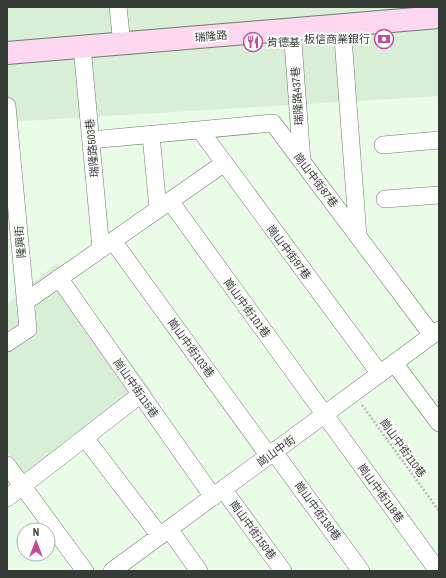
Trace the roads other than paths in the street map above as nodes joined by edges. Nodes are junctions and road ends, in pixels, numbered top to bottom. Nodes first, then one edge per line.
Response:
1 (118, 7) edge
2 (415, 13) edge
3 (439, 17) edge
4 (342, 25) junction
5 (292, 29) junction
6 (122, 44) junction
7 (82, 47) junction
8 (7, 53) edge
9 (7, 106) edge
10 (200, 130) junction
11 (151, 135) junction
12 (91, 140) junction
13 (439, 140) edge
14 (383, 145) dead end
15 (302, 162) junction
16 (223, 164) junction
17 (439, 195) edge
18 (385, 199) dead end
19 (164, 205) junction
20 (358, 236) junction
21 (107, 245) junction
22 (59, 278) junction
23 (25, 302) junction
24 (436, 333) edge
25 (7, 343) edge
26 (394, 363) junction
27 (380, 374) junction
28 (140, 394) junction
29 (324, 415) junction
30 (439, 423) edge
31 (85, 438) junction
32 (272, 454) junction
33 (7, 465) edge
34 (22, 486) junction
35 (218, 493) junction
36 (7, 498) edge
37 (164, 533) junction
38 (85, 571) edge
39 (112, 571) edge
40 (199, 571) edge
41 (283, 571) edge
42 (361, 571) edge
43 (438, 571) edge

1 - 6 street
2 - 3 street, 瑞隆路
2 - 4 street, 瑞隆路
4 - 5 street, 瑞隆路
4 - 20 street
5 - 6 street, 瑞隆路
5 - 15 street, 瑞隆路437巷
6 - 7 street, 瑞隆路
7 - 8 street, 瑞隆路
7 - 12 street, 瑞隆路503巷
9 - 23 street, 隆興街
10 - 11 street, 崗山中街87巷
10 - 15 street, 崗山中街87巷
10 - 16 street, 崗山中街97巷
11 - 12 street, 崗山中街87巷
11 - 19 street
12 - 21 street, 瑞隆路503巷
13 - 14 street
15 - 20 street, 崗山中街87巷
16 - 19 street
16 - 27 street, 崗山中街97巷
17 - 18 street
19 - 21 street
19 - 29 street, 崗山中街101巷
20 - 24 street, 崗山中街87巷
21 - 22 street
21 - 32 street, 崗山中街103巷
22 - 23 street
22 - 28 street, 崗山中街115巷
23 - 25 street, 隆興街
24 - 26 street, 崗山中街
26 - 27 street, 崗山中街
26 - 30 street
27 - 29 street, 崗山中街
28 - 31 street
28 - 35 street, 崗山中街115巷
29 - 32 street, 崗山中街
29 - 43 street, 崗山中街118巷
31 - 34 street
31 - 37 street
32 - 35 street, 崗山中街
32 - 42 street, 崗山中街130巷
33 - 34 street
34 - 36 street
34 - 38 street
35 - 37 street, 崗山中街
35 - 41 street, 崗山中街150巷
37 - 39 street, 崗山中街
37 - 40 street

